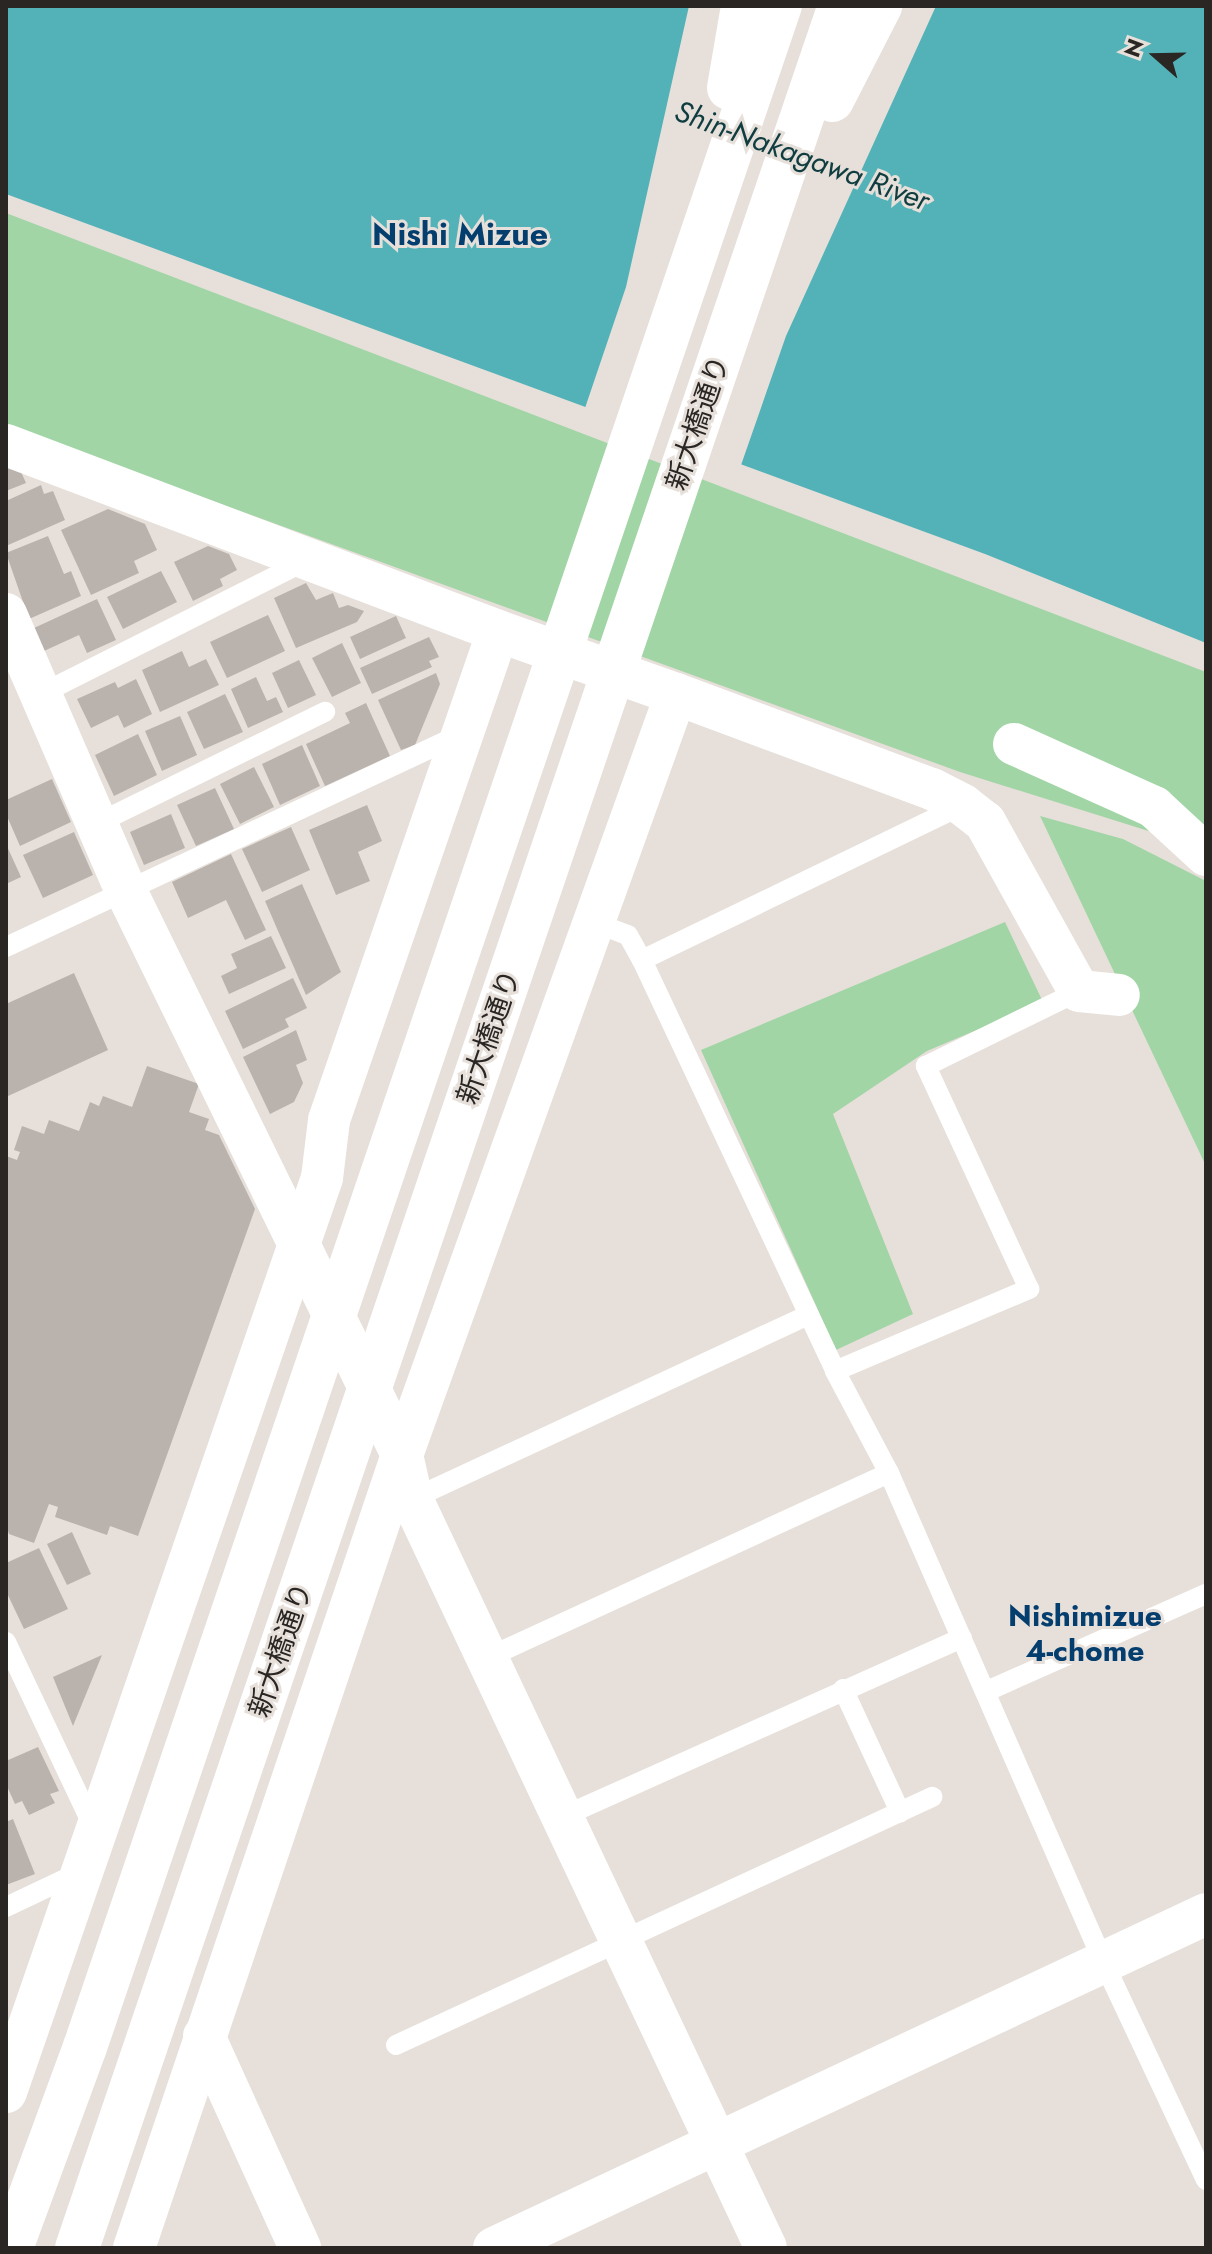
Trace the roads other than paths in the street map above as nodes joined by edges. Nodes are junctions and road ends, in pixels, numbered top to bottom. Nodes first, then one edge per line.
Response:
1 (743, 6) edge
2 (780, 6) edge
3 (840, 6) edge
4 (880, 6) edge
5 (708, 217) junction
6 (762, 236) junction
7 (6, 445) edge
8 (303, 562) junction
9 (6, 614) edge
10 (498, 631) junction
11 (41, 694) junction
12 (676, 694) junction
13 (325, 712) dead end
14 (463, 733) junction
15 (1014, 744) dead end
16 (963, 805) junction
17 (98, 823) junction
18 (1206, 855) edge
19 (126, 891) junction
20 (596, 923) junction
21 (6, 947) edge
22 (642, 960) junction
23 (1079, 991) junction
24 (1119, 995) dead end
25 (299, 1247) junction
26 (808, 1315) junction
27 (835, 1371) junction
28 (402, 1455) junction
29 (889, 1473) junction
30 (412, 1499) junction
31 (1206, 1594) edge
32 (962, 1638) junction
33 (6, 1642) edge
34 (491, 1656) junction
35 (843, 1689) junction
36 (987, 1691) junction
37 (932, 1797) dead end
38 (900, 1812) junction
39 (564, 1816) junction
40 (90, 1853) junction
41 (6, 1907) edge
42 (1206, 1914) edge
43 (622, 1941) junction
44 (1103, 1961) junction
45 (204, 2036) junction
46 (396, 2045) dead end
47 (6, 2092) edge
48 (716, 2141) junction
49 (1206, 2180) edge
50 (11, 2248) edge
51 (77, 2248) edge
52 (134, 2248) edge
53 (300, 2248) edge
54 (494, 2248) edge
55 (766, 2248) edge

1 - 5 main road
2 - 5 main road, 新大橋通り
3 - 6 main road, 新大橋通り
4 - 6 main road
5 - 50 main road, 新大橋通り
6 - 51 main road, 新大橋通り
7 - 8 street
8 - 10 street
8 - 11 lane
9 - 11 street
10 - 12 street
10 - 14 street
11 - 17 street
12 - 16 street
12 - 20 street
13 - 17 lane
14 - 19 lane
14 - 25 street
15 - 18 street
16 - 22 lane
16 - 23 street
17 - 19 street
19 - 21 lane
19 - 25 street
20 - 22 lane
20 - 28 street
22 - 26 lane
23 - 24 street
23 - 27 lane
25 - 28 street
25 - 40 street
26 - 27 lane
26 - 30 lane
27 - 29 lane
28 - 30 street
28 - 45 street
29 - 32 lane
29 - 34 lane
30 - 34 street
31 - 36 lane
32 - 35 lane
32 - 36 lane
33 - 40 lane
34 - 39 street
35 - 38 lane
35 - 39 lane
36 - 44 lane
37 - 38 lane
38 - 43 lane
39 - 43 street
40 - 41 lane
40 - 47 street
42 - 44 street
43 - 46 lane
43 - 48 street
44 - 48 street
44 - 49 lane
45 - 52 street
45 - 53 street
48 - 54 street
48 - 55 street

